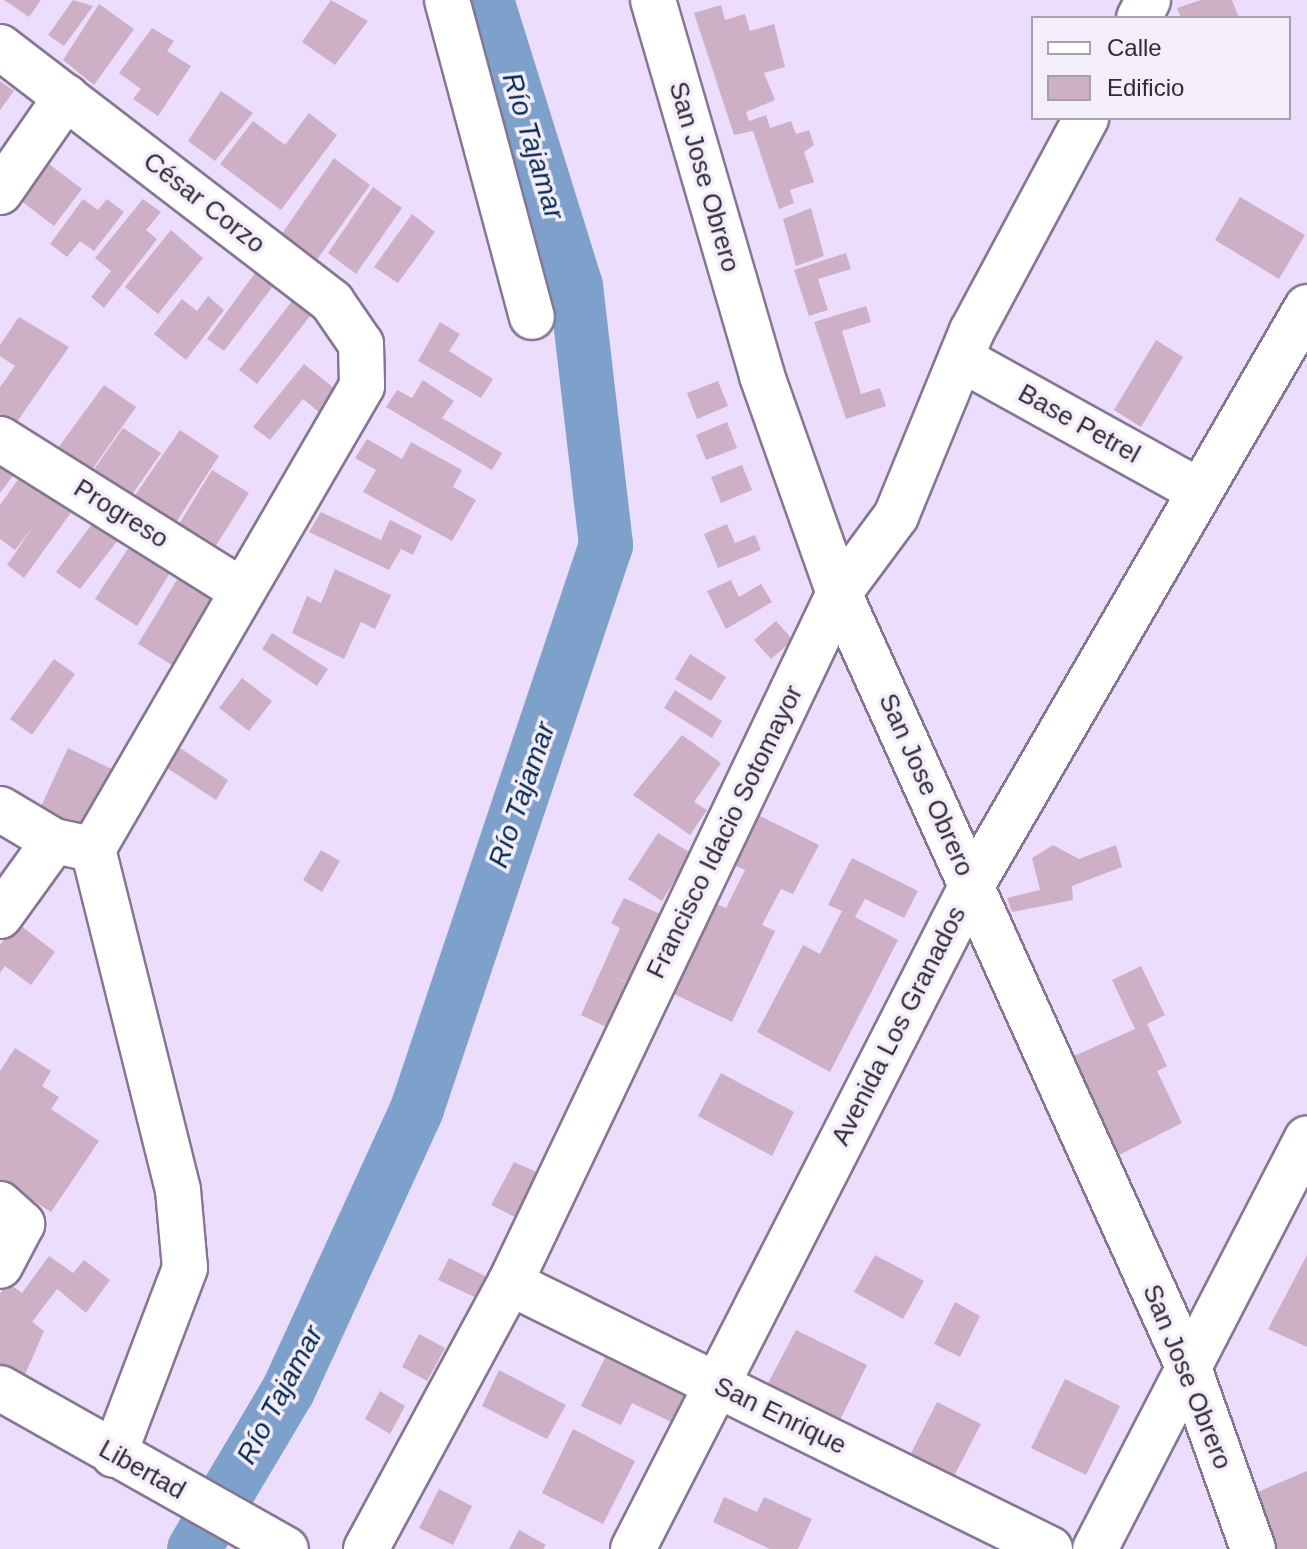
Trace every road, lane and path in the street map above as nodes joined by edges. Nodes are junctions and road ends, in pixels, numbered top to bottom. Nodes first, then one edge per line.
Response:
1 (447, 0) edge
2 (653, 0) edge
3 (0, 47) edge
4 (66, 97) junction
5 (1085, 120) edge
6 (0, 192) edge
7 (1307, 307) edge
8 (532, 317) dead end
9 (961, 359) junction
10 (0, 439) edge
11 (1196, 489) junction
12 (241, 590) junction
13 (839, 593) junction
14 (0, 809) edge
15 (74, 845) junction
16 (972, 885) junction
17 (0, 916) edge
18 (1304, 1149) edge
19 (0, 1204) edge
20 (0, 1266) edge
21 (510, 1283) junction
22 (1190, 1371) junction
23 (715, 1384) junction
24 (0, 1388) edge
25 (114, 1455) junction
26 (273, 1542) edge
27 (366, 1549) edge
28 (633, 1549) edge
29 (1050, 1549) edge
30 (1095, 1549) edge
31 (1253, 1549) edge

1 - 8 street
2 - 13 street, San Jose Obrero
3 - 4 street, César Corzo
4 - 6 street
4 - 12 street, César Corzo
5 - 9 street, Francisco Idacio Sotomayor
7 - 11 street, Avenida Los Granados
9 - 11 street, Base Petrel
9 - 13 street, Francisco Idacio Sotomayor
10 - 12 street, Progreso
11 - 16 street, Avenida Los Granados
12 - 15 street
13 - 16 street, San Jose Obrero
13 - 21 street, Francisco Idacio Sotomayor
14 - 15 street
15 - 17 street
15 - 25 street
16 - 22 street, San Jose Obrero
16 - 23 street, Avenida Los Granados
18 - 22 street
19 - 20 street
21 - 23 street, San Enrique
21 - 27 street, Francisco Idacio Sotomayor
22 - 30 street
22 - 31 street, San Jose Obrero
23 - 28 street, Avenida Los Granados
23 - 29 street, San Enrique
24 - 25 street, Libertad
25 - 26 street, Libertad

